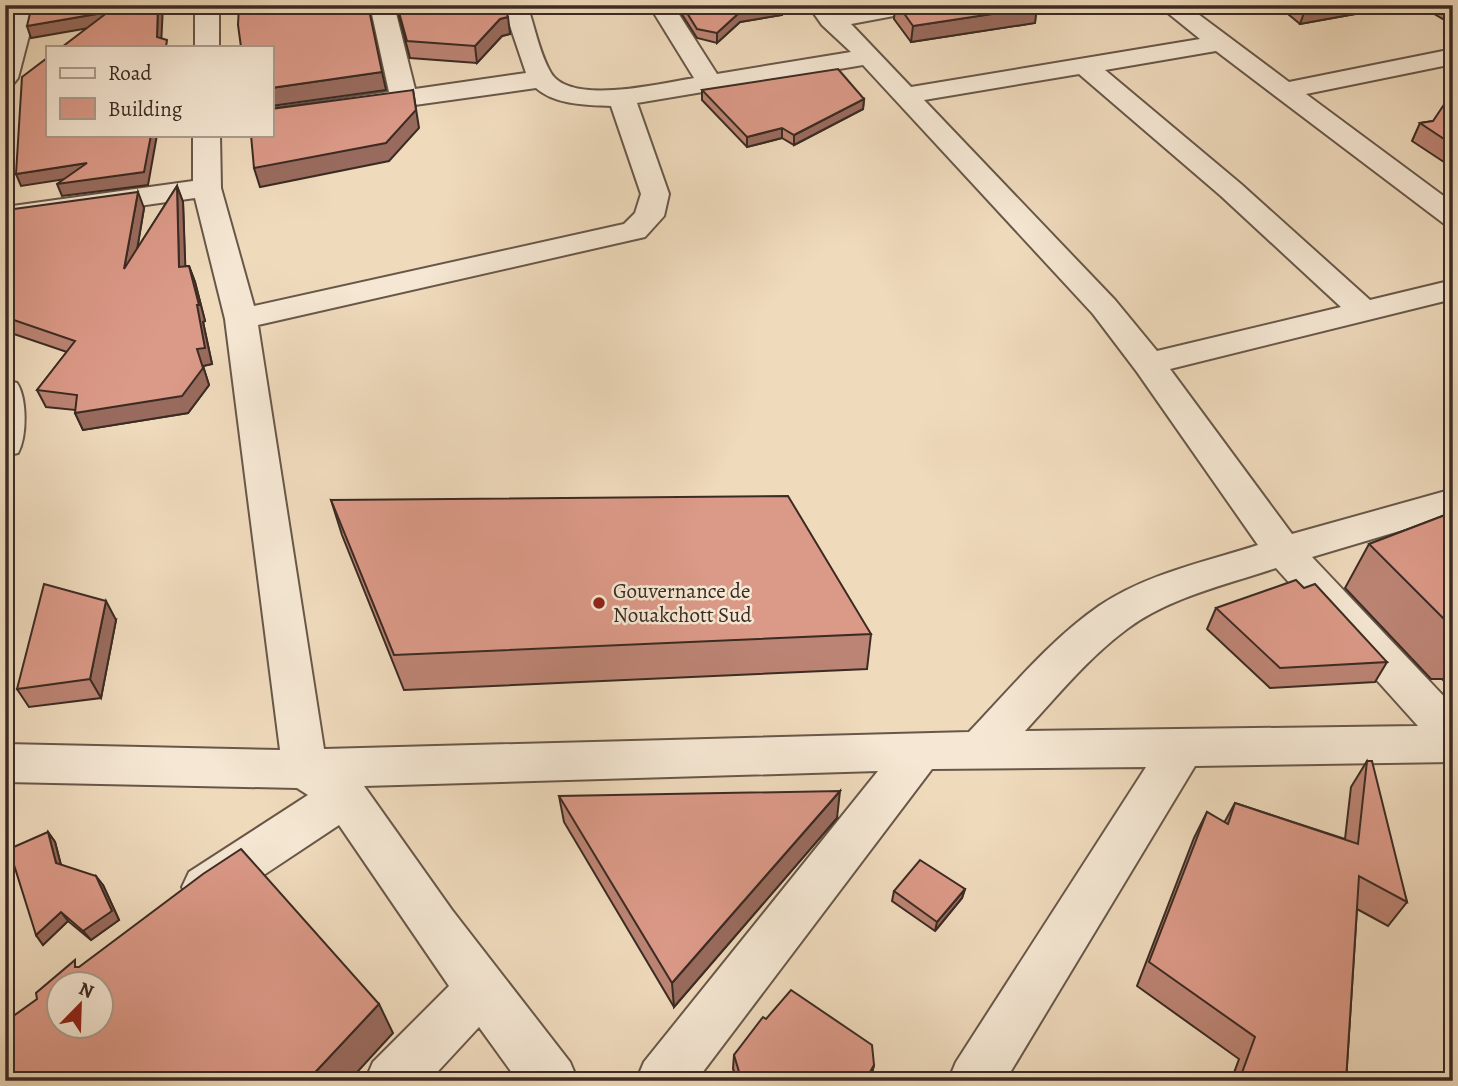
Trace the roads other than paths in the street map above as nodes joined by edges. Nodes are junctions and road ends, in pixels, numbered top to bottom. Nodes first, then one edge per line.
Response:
1 (25, 5) edge
2 (207, 5) edge
3 (382, 5) edge
4 (515, 5) edge
5 (661, 5) edge
6 (915, 5) edge
7 (1170, 5) edge
8 (825, 13) edge
9 (1221, 43) junction
10 (207, 46) edge
11 (1453, 56) edge
12 (867, 57) junction
13 (1085, 66) junction
14 (5, 78) edge
15 (542, 79) junction
16 (711, 85) junction
17 (1284, 91) junction
18 (904, 96) junction
19 (622, 98) junction
20 (404, 99) junction
21 (273, 117) edge
22 (207, 136) edge
23 (207, 188) junction
24 (5, 216) edge
25 (1453, 217) edge
26 (1453, 289) edge
27 (1364, 311) junction
28 (242, 319) junction
29 (1149, 364) junction
30 (5, 391) edge
31 (5, 444) edge
32 (1453, 502) edge
33 (1283, 551) junction
34 (1453, 736) edge
35 (1453, 744) edge
36 (1184, 747) junction
37 (920, 751) junction
38 (978, 752) junction
39 (5, 763) edge
40 (305, 769) junction
41 (345, 796) junction
42 (171, 913) edge
43 (482, 989) junction
44 (392, 1081) edge
45 (551, 1081) edge
46 (663, 1081) edge
47 (975, 1081) edge

1 - 14 street
2 - 10 street
3 - 20 street
4 - 15 street
5 - 16 street
6 - 8 street
7 - 9 street
8 - 12 street
9 - 13 street
9 - 17 street
11 - 17 street
12 - 16 street
12 - 18 street
13 - 18 street
13 - 27 street
15 - 19 street
15 - 20 street
16 - 19 street
17 - 25 street
18 - 29 street
19 - 28 street
20 - 21 street
22 - 23 street
23 - 24 street
23 - 28 street
26 - 27 street
27 - 29 street
28 - 40 street
29 - 33 street
30 - 31 street
32 - 33 street
33 - 34 street
33 - 38 street
35 - 36 street
36 - 38 street
36 - 47 street
37 - 38 street
37 - 40 street
37 - 46 street
39 - 40 street
40 - 41 street
41 - 42 street
41 - 43 street
43 - 44 street
43 - 45 street

